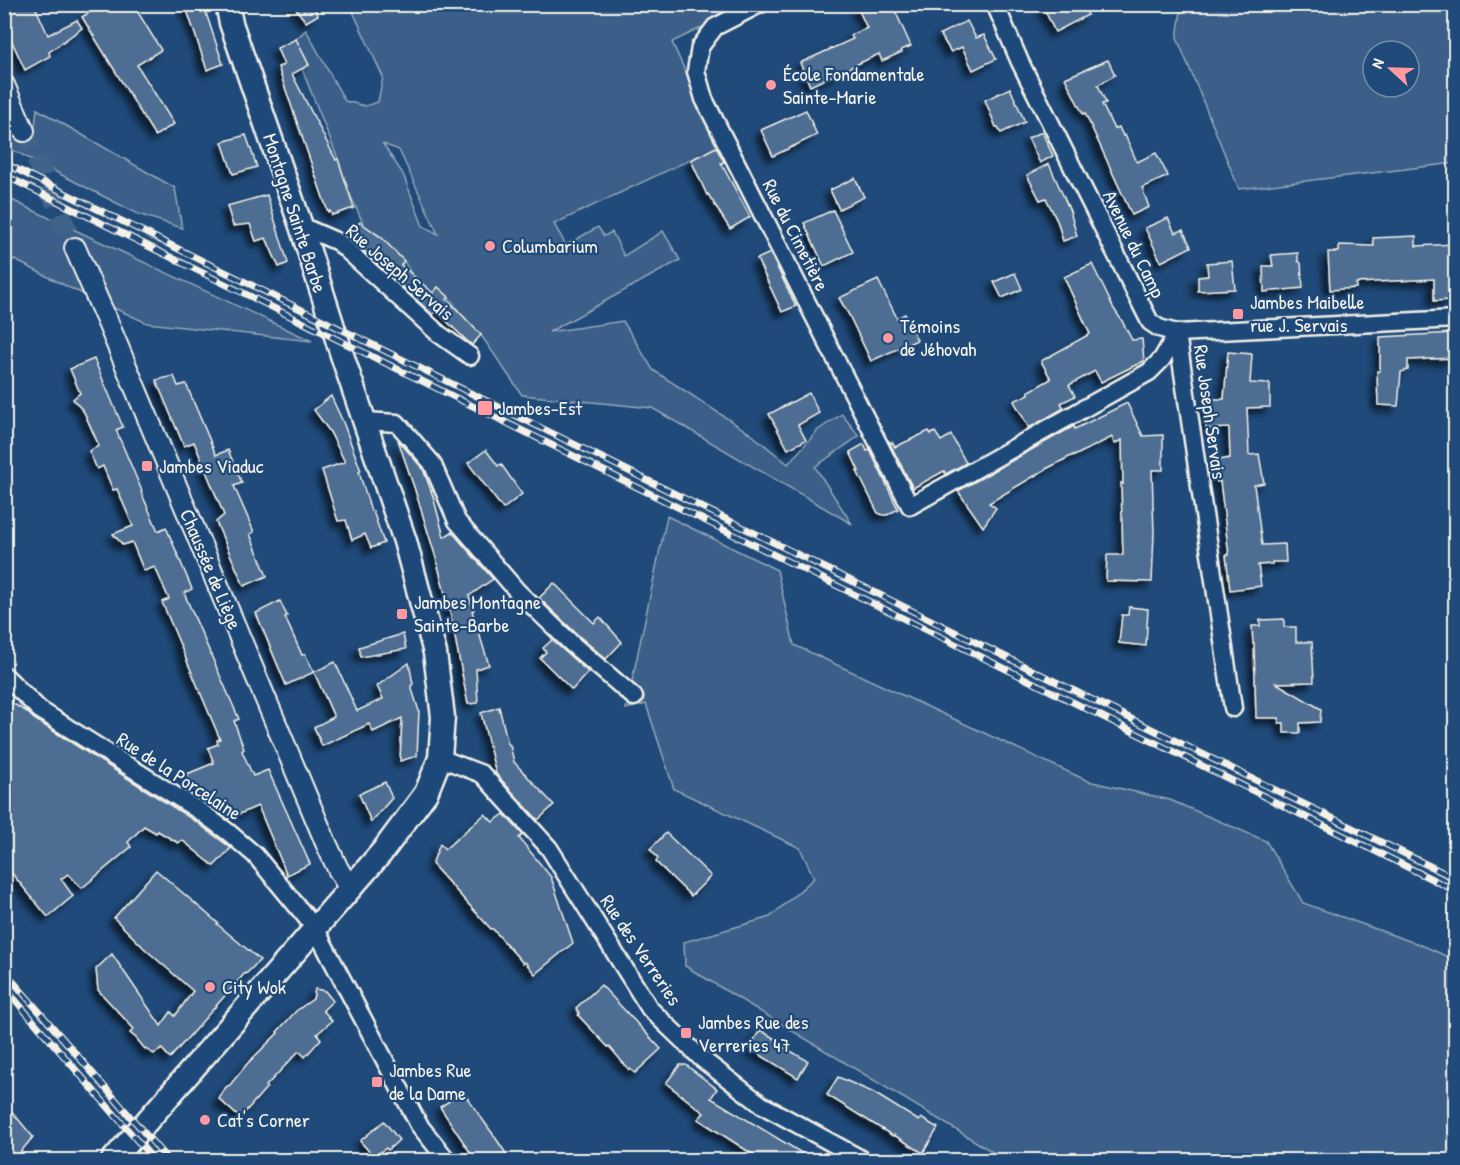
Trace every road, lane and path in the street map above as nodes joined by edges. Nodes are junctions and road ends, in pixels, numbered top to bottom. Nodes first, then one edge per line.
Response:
1 (227, 4) edge
2 (760, 4) edge
3 (995, 4) edge
4 (4, 85) edge
5 (24, 131) tunnel mouth
6 (301, 226) junction
7 (75, 248) tunnel mouth
8 (1455, 319) edge
9 (1177, 333) junction
10 (470, 356) dead end
11 (365, 421) junction
12 (910, 506) joint
13 (4, 675) edge
14 (634, 697) dead end
15 (1233, 708) dead end
16 (440, 758) junction
17 (350, 889) junction
18 (315, 928) junction
19 (113, 1161) edge
20 (447, 1161) edge
21 (862, 1161) edge

1 - 6 main road, Montagne Sainte Barbe
2 - 12 street, Rue du Cimetière
3 - 9 street, Avenue du Camp
4 - 5 street
6 - 10 street, Rue Joseph Servais
6 - 11 main road, Montagne Sainte Barbe
7 - 17 street, Chaussée de Liège
8 - 9 street, Avenue du Camp
9 - 12 street, Rue Joseph Servais
9 - 15 street, Rue Joseph Servais
11 - 14 street
11 - 16 main road, Montagne Sainte Barbe
13 - 18 street, Rue de la Porcelaine
16 - 17 main road, Montagne Sainte Barbe
16 - 21 street, Rue des Verreries
17 - 18 main road, Montagne Sainte Barbe
18 - 19 main road, Montagne Sainte Barbe
18 - 20 street, Rue de la Porcelaine

